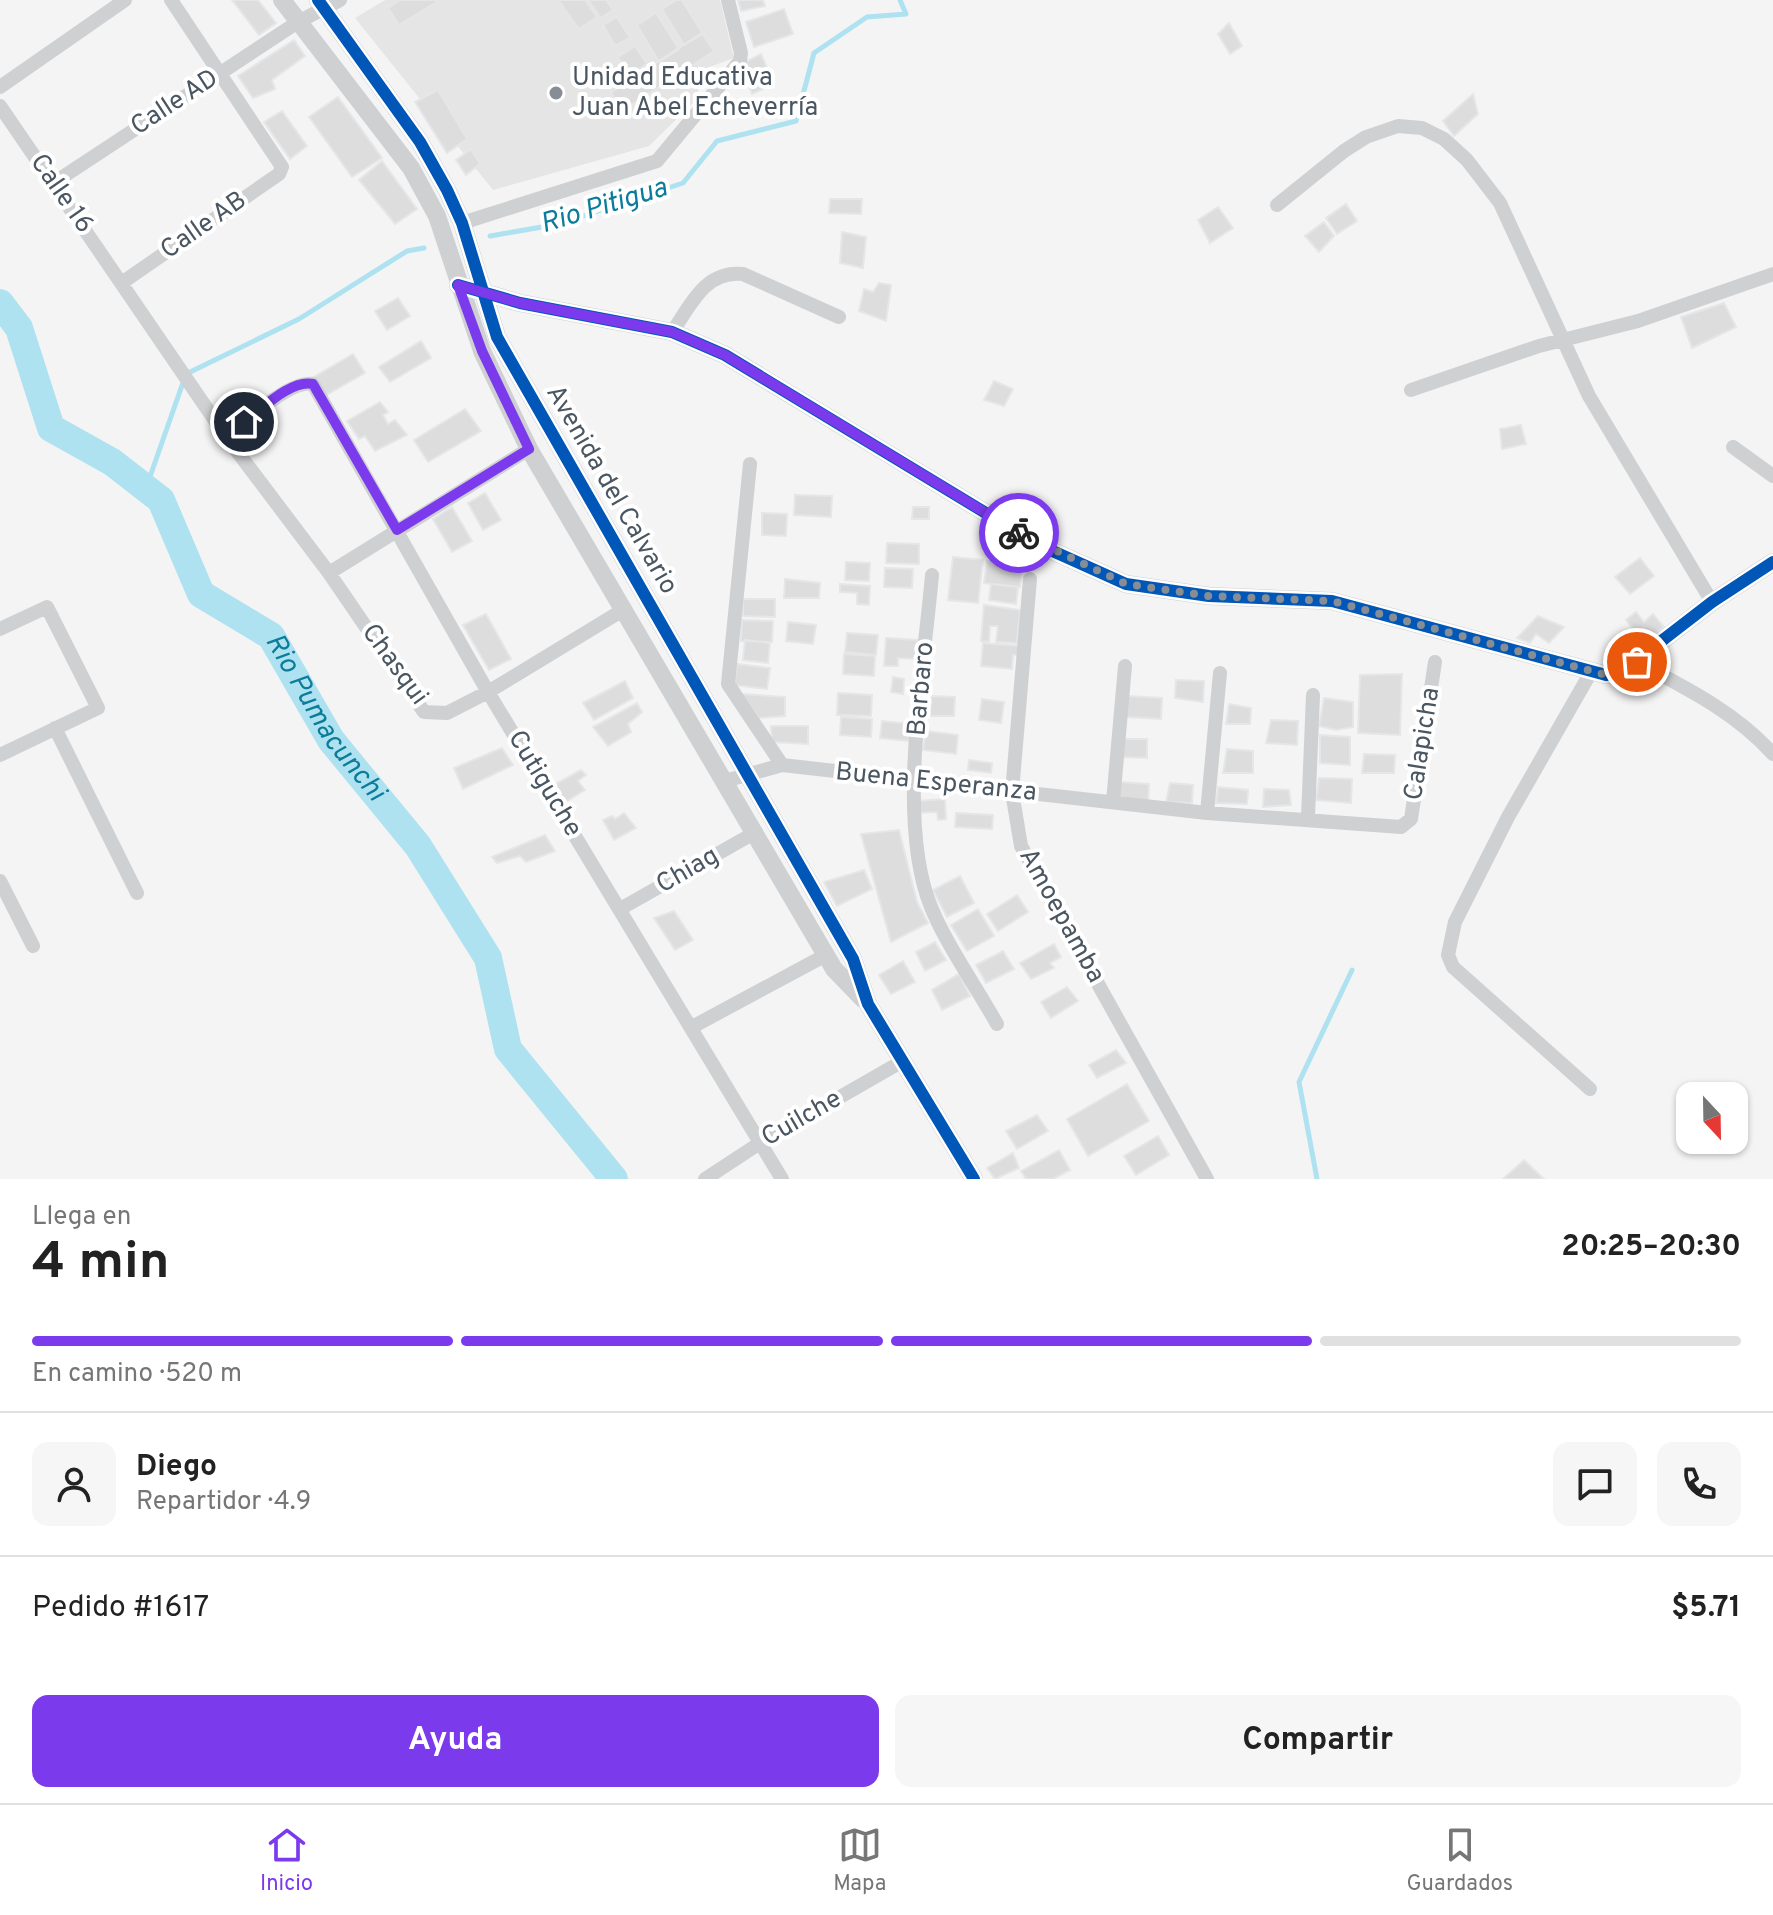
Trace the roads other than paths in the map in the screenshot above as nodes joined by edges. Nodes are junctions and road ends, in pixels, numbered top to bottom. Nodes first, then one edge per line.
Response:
1 (125, 0) edge
2 (171, 0) edge
3 (282, 0) edge
4 (728, 0) edge
5 (327, 3) edge
6 (298, 22) junction
7 (222, 72) junction
8 (0, 87) edge
9 (0, 106) edge
10 (52, 184) junction
11 (1277, 205) dead end
12 (462, 223) junction
13 (1773, 274) edge
14 (123, 282) junction
15 (458, 285) junction
16 (485, 291) junction
17 (839, 317) dead end
18 (672, 332) junction
19 (1562, 340) junction
20 (162, 343) joint
21 (1411, 390) dead end
22 (227, 438) junction
23 (1733, 447) dead end
24 (529, 449) junction
25 (750, 464) dead end
26 (1773, 476) edge
27 (397, 530) junction
28 (1773, 562) edge
29 (329, 573) junction
30 (932, 575) dead end
31 (1030, 579) dead end
32 (1712, 602) junction
33 (623, 610) junction
34 (0, 629) edge
35 (1435, 662) dead end
36 (1637, 662) junction
37 (1125, 666) dead end
38 (1591, 672) junction
39 (1220, 673) dead end
40 (488, 692) junction
41 (1313, 695) dead end
42 (55, 728) junction
43 (1773, 754) edge
44 (0, 755) edge
45 (782, 765) junction
46 (748, 774) junction
47 (725, 781) junction
48 (915, 781) junction
49 (1012, 792) junction
50 (1113, 802) junction
51 (1207, 813) junction
52 (1308, 817) junction
53 (1407, 824) joint
54 (756, 832) junction
55 (0, 881) edge
56 (137, 893) dead end
57 (620, 909) junction
58 (33, 946) dead end
59 (826, 955) junction
60 (868, 1004) junction
61 (997, 1024) dead end
62 (692, 1027) junction
63 (901, 1062) junction
64 (1590, 1089) dead end
65 (760, 1143) junction
66 (972, 1178) edge
67 (705, 1179) edge
68 (782, 1179) edge
69 (1207, 1179) edge

1 - 8 street
2 - 7 street
3 - 6 street, Avenida del Calvario
4 - 12 street
5 - 6 street, Calle AD
5 - 12 street, Avenida del Calvario
6 - 7 street, Calle AD
6 - 15 street, Avenida del Calvario
7 - 10 street, Calle AD
7 - 14 street, Calle AB
9 - 10 street, Calle 16
10 - 14 street, Calle 16
11 - 19 street
12 - 16 street, Avenida del Calvario
13 - 19 street
14 - 20 street, Calle 16
15 - 16 street
15 - 24 street, Avenida del Calvario
16 - 18 street
16 - 46 street, Avenida del Calvario
17 - 18 street
18 - 38 street
19 - 21 street
19 - 32 street
20 - 22 street, Chasqui
22 - 27 street, Cutiguche
22 - 29 street, Chasqui
23 - 26 street
24 - 27 street
24 - 33 street, Avenida del Calvario
25 - 45 street
27 - 29 street
27 - 40 street, Cutiguche
28 - 32 street
29 - 40 street, Chasqui
30 - 48 street, Barbaro
31 - 49 street, Amoepamba
32 - 36 street
33 - 40 street, Chasqui
33 - 47 street, Avenida del Calvario
34 - 42 street
35 - 53 street, Calapicha
36 - 38 street
36 - 43 street
37 - 50 street
38 - 64 street
39 - 51 street
40 - 57 street, Cutiguche
41 - 52 street
42 - 44 street
42 - 56 street
45 - 46 street
45 - 48 street, Buena Esperanza
46 - 47 street
46 - 60 street, Avenida del Calvario
47 - 54 street, Avenida del Calvario
48 - 49 street, Buena Esperanza
48 - 61 street, Barbaro
49 - 50 street, Buena Esperanza
49 - 69 street, Amoepamba
50 - 51 street, Buena Esperanza
51 - 52 street, Buena Esperanza
52 - 53 street, Buena Esperanza
54 - 57 street, Chiag
54 - 59 street, Avenida del Calvario
55 - 58 street
57 - 62 street, Cutiguche
59 - 60 street, Avenida del Calvario
59 - 62 street
60 - 63 street
62 - 65 street, Cutiguche
63 - 65 street, Cuilche
63 - 66 street
65 - 67 street, Cuilche
65 - 68 street, Cutiguche

